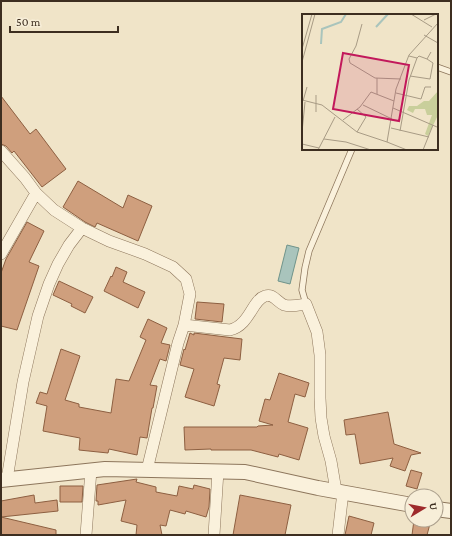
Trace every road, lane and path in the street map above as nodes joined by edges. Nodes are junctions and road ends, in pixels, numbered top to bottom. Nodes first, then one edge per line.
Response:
1 (438, 67) edge
2 (451, 72) edge
3 (352, 150) edge
4 (1, 151) edge
5 (36, 193) junction
6 (82, 228) junction
7 (1, 254) edge
8 (306, 304) junction
9 (184, 326) junction
10 (91, 470) junction
11 (147, 470) junction
12 (218, 471) junction
13 (4, 479) edge
14 (340, 492) junction
15 (404, 504) edge
16 (86, 535) edge
17 (214, 535) edge
18 (338, 535) edge

1 - 2 lane
3 - 8 lane
4 - 5 street
5 - 6 street
5 - 7 street
6 - 9 street
6 - 13 street
8 - 9 street
8 - 14 street
9 - 11 street
10 - 11 street
10 - 13 street
10 - 16 street
11 - 12 street
12 - 14 street
12 - 17 street
14 - 15 street
14 - 18 street

